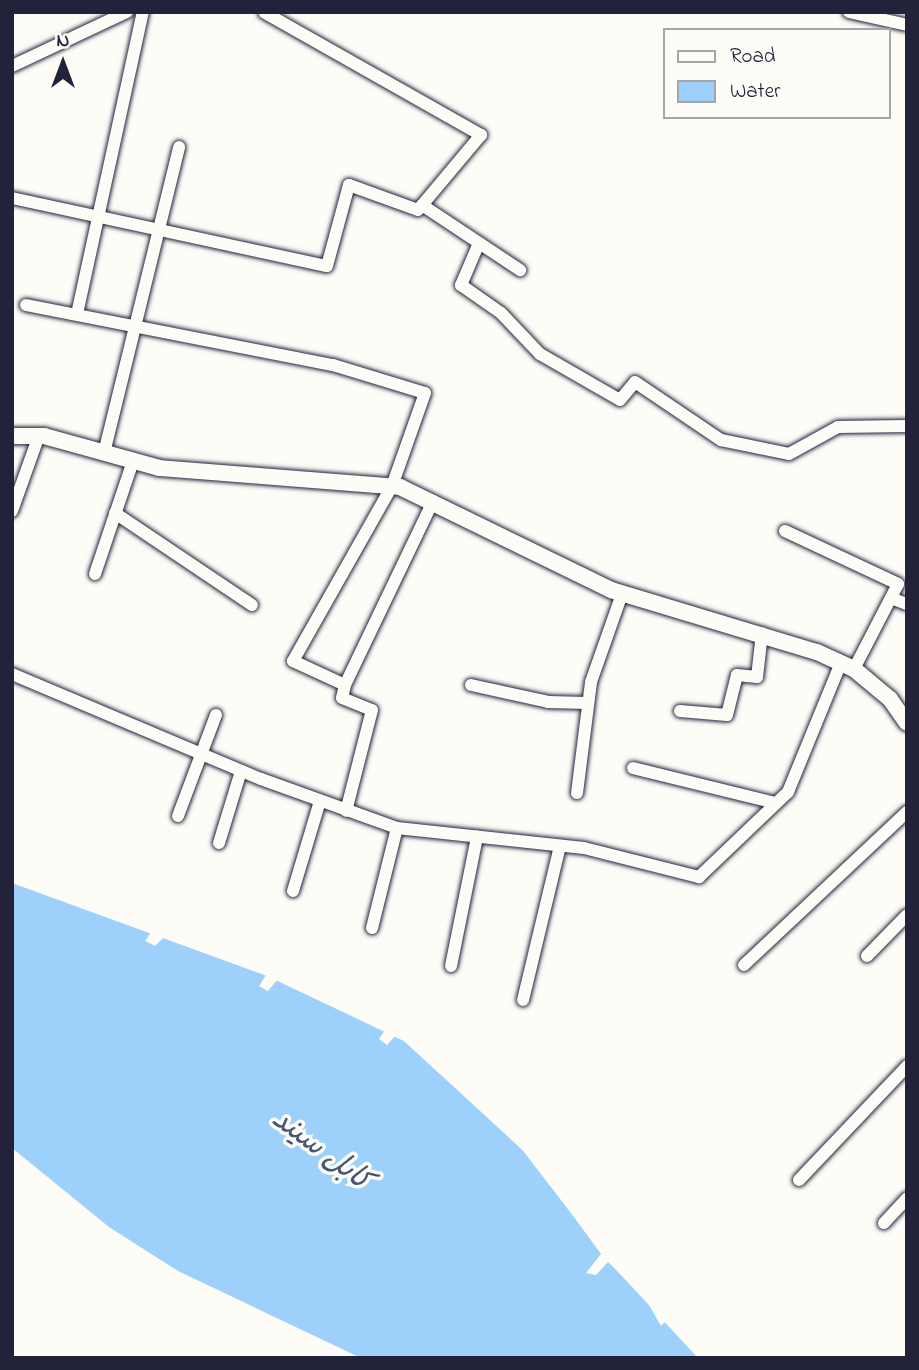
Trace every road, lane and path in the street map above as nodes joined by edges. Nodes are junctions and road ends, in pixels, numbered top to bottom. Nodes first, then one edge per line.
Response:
1 (127, 12) edge
2 (143, 12) edge
3 (264, 12) edge
4 (849, 12) edge
5 (907, 25) edge
6 (12, 66) edge
7 (179, 147) dead end
8 (12, 198) edge
9 (422, 205) junction
10 (99, 214) junction
11 (161, 225) junction
12 (480, 243) junction
13 (520, 270) dead end
14 (26, 305) dead end
15 (77, 314) junction
16 (136, 326) junction
17 (907, 426) edge
18 (39, 435) junction
19 (12, 436) edge
20 (104, 453) junction
21 (133, 461) junction
22 (392, 486) junction
23 (433, 501) junction
24 (12, 511) edge
25 (115, 513) junction
26 (785, 531) dead end
27 (94, 575) dead end
28 (622, 594) junction
29 (891, 598) junction
30 (907, 604) edge
31 (253, 605) dead end
32 (762, 633) junction
33 (847, 666) junction
34 (12, 674) edge
35 (345, 685) junction
36 (471, 685) dead end
37 (588, 703) junction
38 (680, 711) dead end
39 (216, 715) dead end
40 (907, 723) edge
41 (198, 753) junction
42 (633, 768) dead end
43 (241, 771) junction
44 (577, 793) dead end
45 (320, 802) junction
46 (776, 803) junction
47 (346, 811) junction
48 (907, 812) edge
49 (178, 816) dead end
50 (397, 828) junction
51 (477, 837) junction
52 (219, 843) dead end
53 (560, 846) junction
54 (293, 891) dead end
55 (907, 915) edge
56 (372, 928) dead end
57 (867, 956) dead end
58 (451, 965) dead end
59 (744, 965) dead end
60 (523, 1000) dead end
61 (907, 1066) edge
62 (799, 1180) dead end
63 (907, 1198) edge
64 (884, 1223) dead end

1 - 6 street
2 - 10 street
3 - 9 street
4 - 5 street
7 - 11 street
8 - 10 street
9 - 11 street
9 - 12 street
10 - 11 street
10 - 15 street
11 - 16 street
12 - 13 street
12 - 17 street
14 - 15 street
15 - 16 street
16 - 20 street
16 - 22 street
18 - 19 street
18 - 20 street
18 - 24 street
20 - 21 street
21 - 22 street
21 - 25 street
22 - 23 street
22 - 35 street
23 - 28 street
23 - 35 street
25 - 27 street
25 - 31 street
26 - 29 street
28 - 32 street
28 - 37 street
29 - 30 street
29 - 33 street
32 - 33 street
32 - 38 street
33 - 40 street
33 - 46 street
34 - 41 street
35 - 47 street
36 - 37 street
37 - 44 street
39 - 41 street
41 - 43 street
41 - 49 street
42 - 46 street
43 - 45 street
43 - 52 street
45 - 47 street
45 - 54 street
46 - 53 street
47 - 50 street
48 - 59 street
50 - 51 street
50 - 56 street
51 - 53 street
51 - 58 street
53 - 60 street
55 - 57 street
61 - 62 street
63 - 64 street

